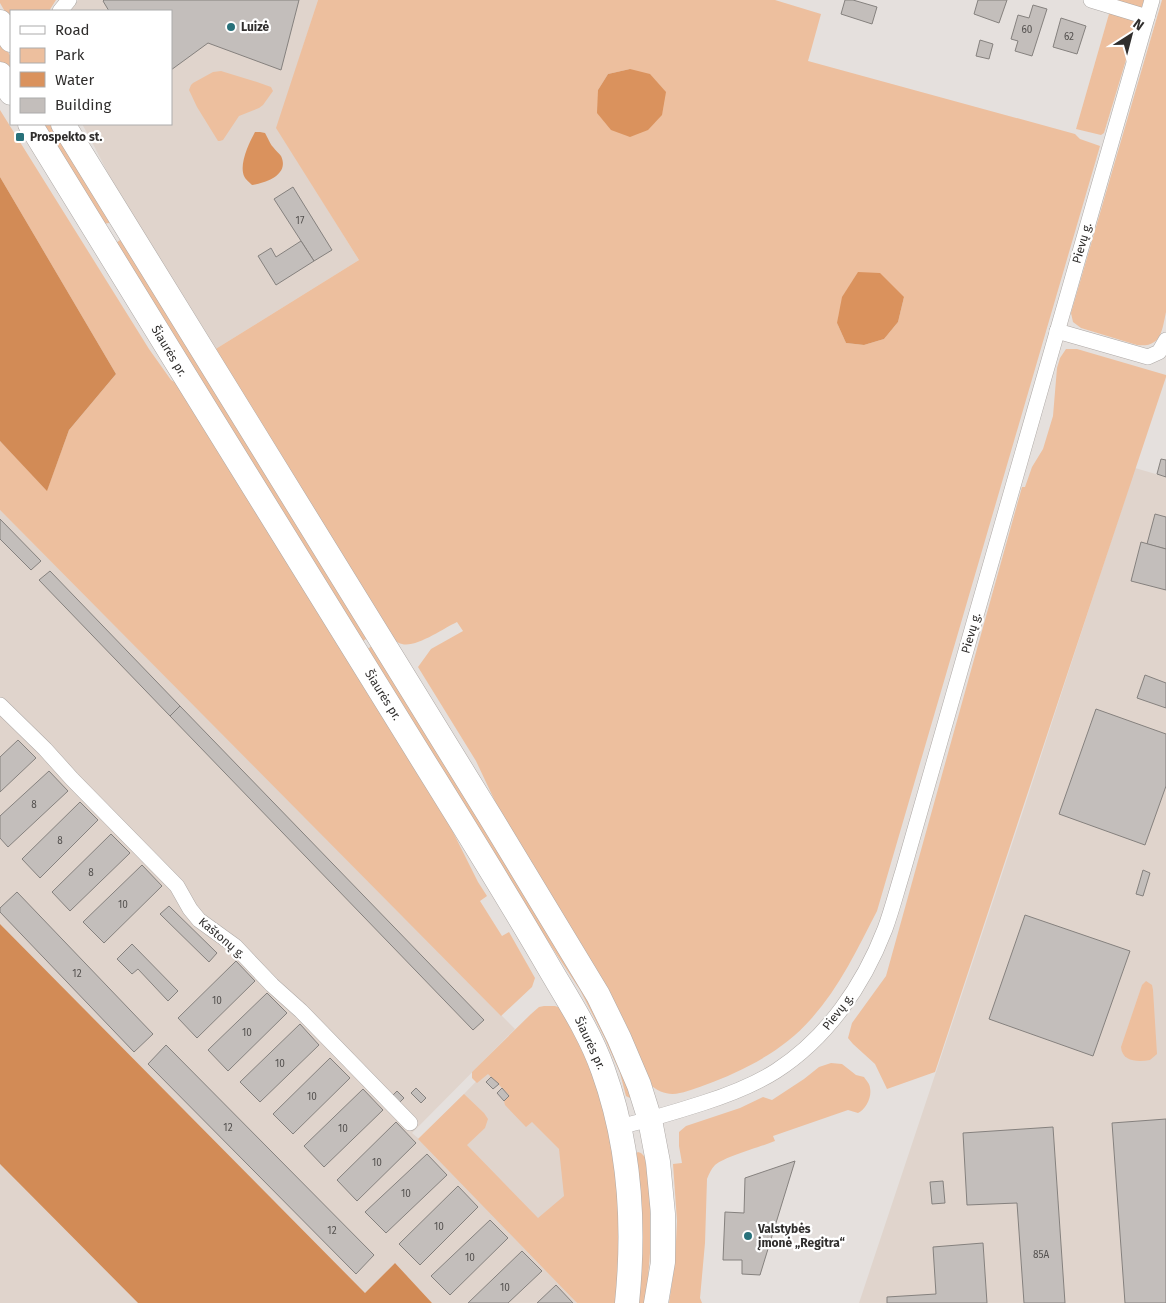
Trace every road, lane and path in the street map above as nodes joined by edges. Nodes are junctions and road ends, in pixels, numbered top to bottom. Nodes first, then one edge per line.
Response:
1 (69, 0) edge
2 (1091, 0) edge
3 (1152, 0) edge
4 (61, 10) edge
5 (1147, 17) junction
6 (0, 22) edge
7 (10, 38) edge
8 (0, 74) edge
9 (10, 91) edge
10 (31, 125) edge
11 (64, 125) edge
12 (119, 215) junction
13 (95, 230) junction
14 (1057, 331) junction
15 (1166, 340) edge
16 (0, 705) edge
17 (650, 1120) junction
18 (410, 1123) dead end
19 (619, 1127) junction
20 (627, 1303) edge
21 (656, 1303) edge

1 - 4 street
2 - 5 street
3 - 5 street, Pievų g.
5 - 14 street, Pievų g.
6 - 7 main road
8 - 9 main road
10 - 13 main road, Šiaurės pr.
11 - 12 main road
12 - 13 main road
12 - 17 main road
13 - 19 main road, Šiaurės pr.
14 - 15 street
14 - 17 street, Pievų g.
16 - 18 street, Kaštonų g.
17 - 19 street, Pievų g.
17 - 21 main road
19 - 20 main road, Šiaurės pr.

